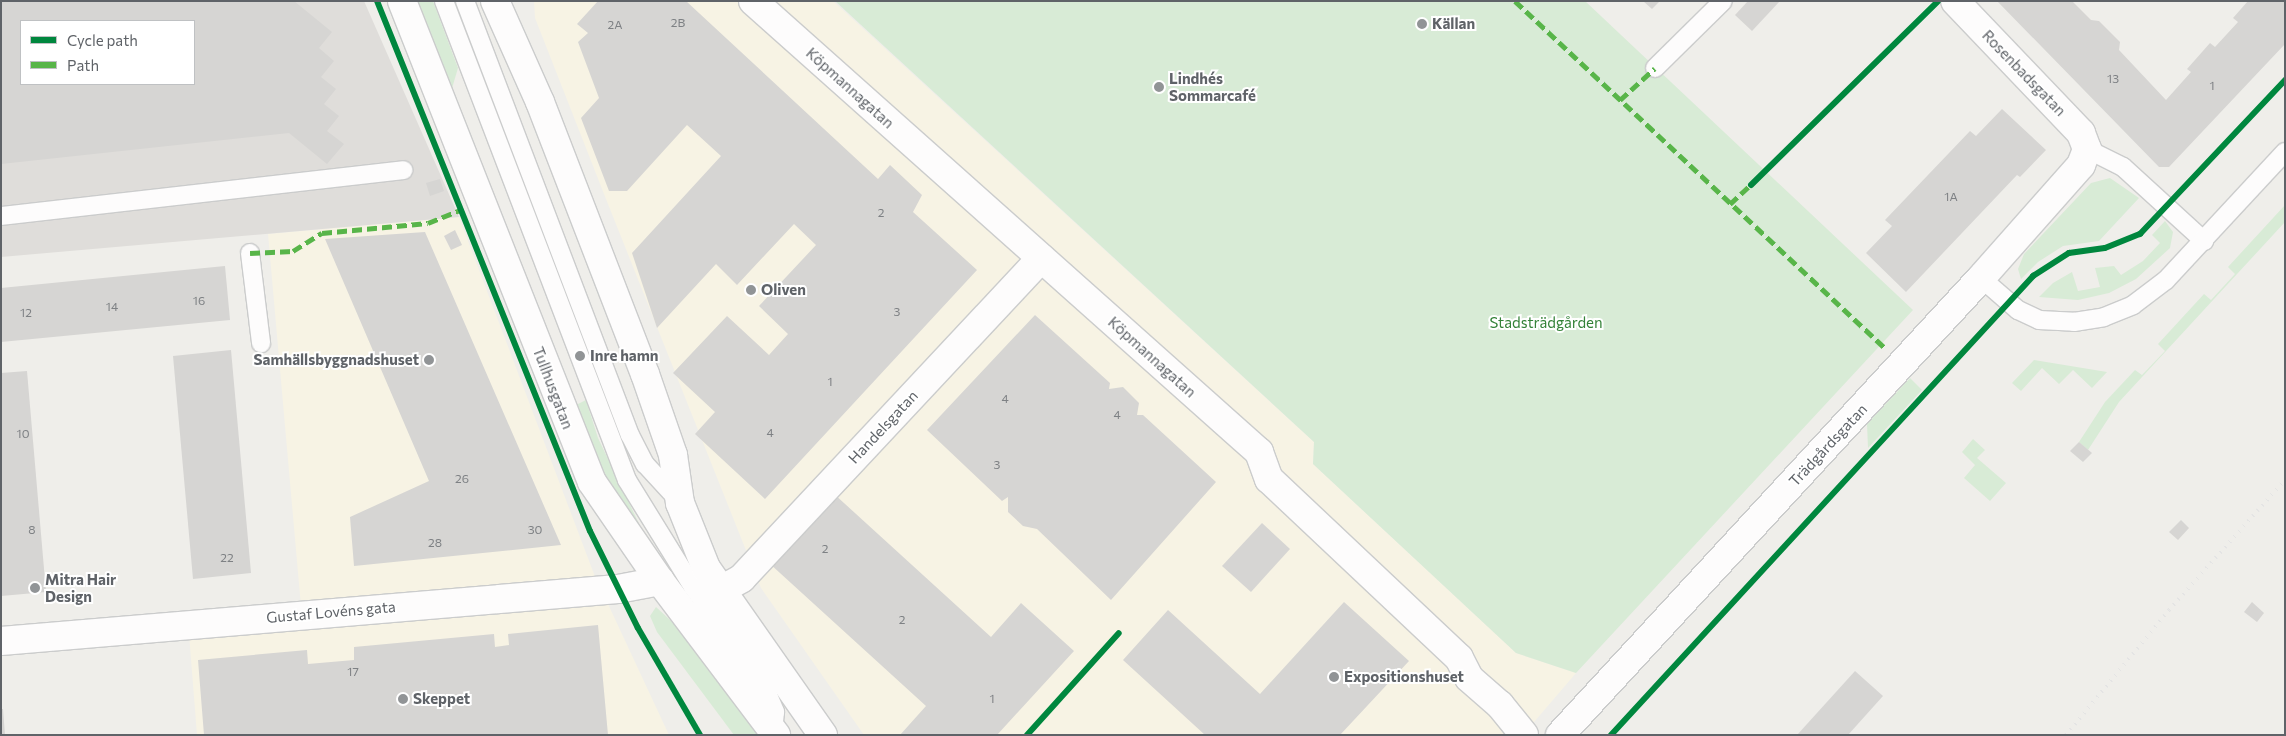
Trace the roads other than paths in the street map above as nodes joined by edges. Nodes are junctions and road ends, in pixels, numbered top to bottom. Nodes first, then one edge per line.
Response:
1 (402, 1) edge
2 (444, 1) edge
3 (465, 1) edge
4 (495, 1) edge
5 (753, 1) edge
6 (1723, 1) edge
7 (1955, 1) edge
8 (509, 34) junction
9 (492, 68) junction
10 (1654, 68) dead end
11 (2087, 148) junction
12 (2285, 152) edge
13 (403, 170) dead end
14 (1, 216) edge
15 (2204, 241) junction
16 (250, 253) dead end
17 (1041, 258) junction
18 (1981, 278) junction
19 (261, 343) dead end
20 (680, 503) junction
21 (660, 581) junction
22 (719, 591) junction
23 (1, 641) edge
24 (775, 733) edge
25 (823, 735) edge
26 (1524, 735) edge
27 (1560, 735) edge

1 - 21 street, Tullhusgatan
2 - 24 lane
3 - 9 lane
4 - 8 street
5 - 17 street, Köpmannagatan
6 - 10 lane
7 - 11 street, Rosenbadsgatan
8 - 9 lane
8 - 20 street
9 - 20 lane
11 - 15 lane
11 - 18 street, Trädgårdsgatan
12 - 15 lane
13 - 14 lane
15 - 18 lane
16 - 19 lane
17 - 22 street, Handelsgatan
17 - 26 street, Köpmannagatan
18 - 27 street, Trädgårdsgatan
20 - 22 street
21 - 23 street, Gustaf Lovéns gata
21 - 24 street, Tullhusgatan
22 - 25 street

